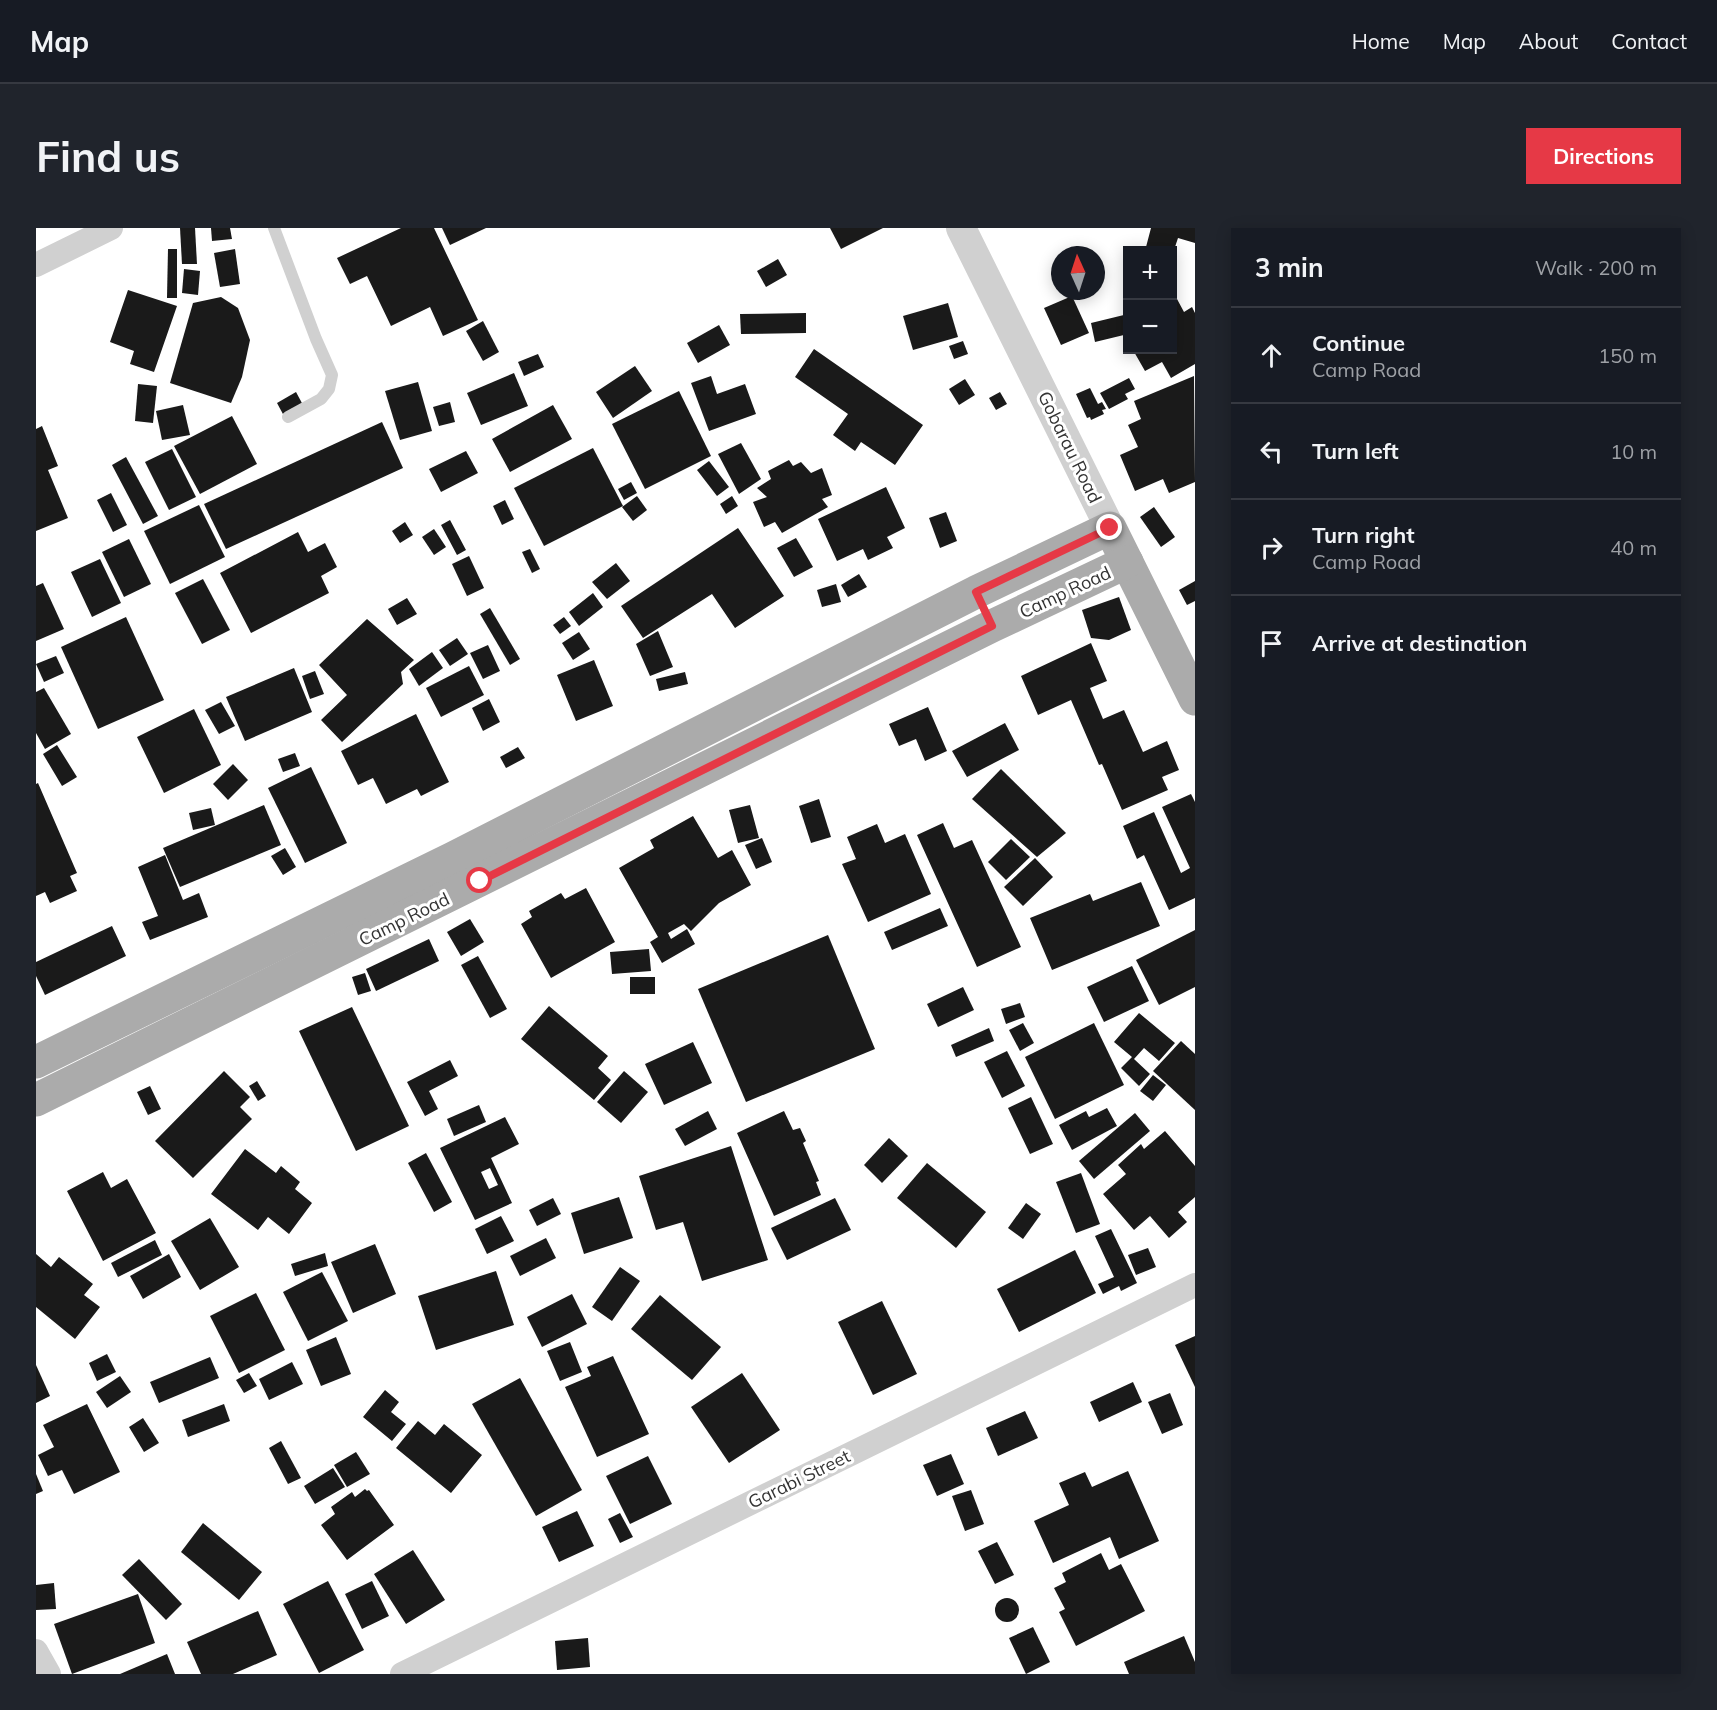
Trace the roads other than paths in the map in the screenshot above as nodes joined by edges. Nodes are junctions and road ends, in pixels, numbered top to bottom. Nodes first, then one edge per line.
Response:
1 (111, 228) edge
2 (274, 228) edge
3 (961, 228) edge
4 (36, 265) edge
5 (288, 417) dead end
6 (1110, 528) junction
7 (1127, 562) junction
8 (976, 592) junction
9 (992, 626) junction
10 (1195, 699) edge
11 (36, 1062) edge
12 (36, 1100) edge
13 (1195, 1285) edge
14 (36, 1651) edge
15 (49, 1674) edge
16 (402, 1674) edge

1 - 4 street
2 - 5 lane
3 - 6 street, Gobarau Road
6 - 7 main road, Gobarau Road
6 - 8 main road, Camp Road
7 - 9 main road, Camp Road
7 - 10 main road, Gobarau Road
8 - 9 main road
8 - 11 main road, Camp Road
9 - 12 main road, Camp Road
13 - 16 street, Garabi Street
14 - 15 street

